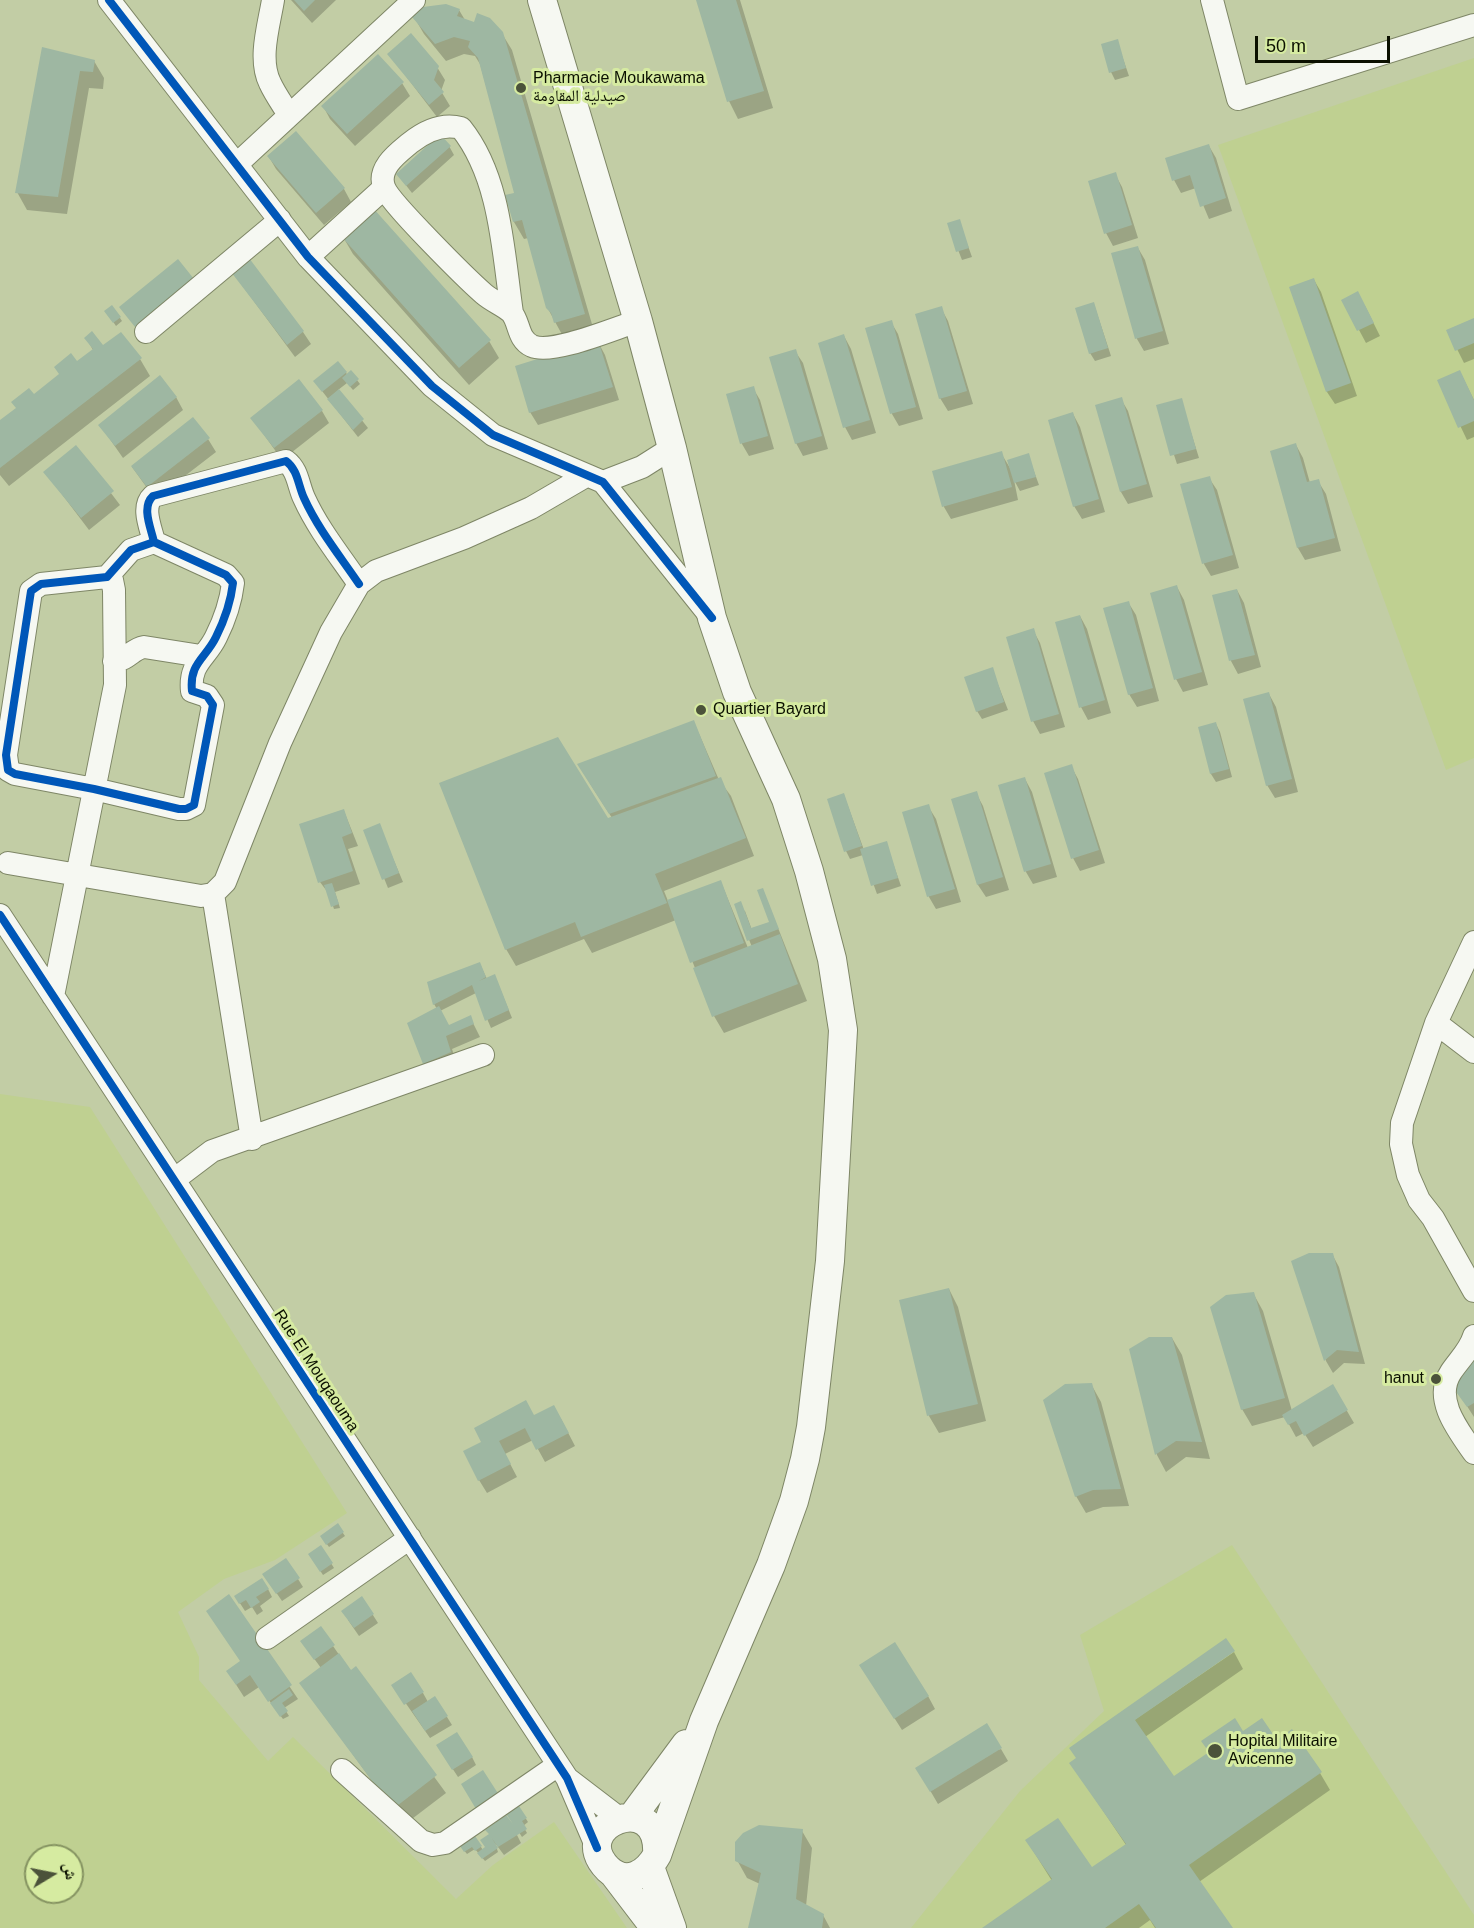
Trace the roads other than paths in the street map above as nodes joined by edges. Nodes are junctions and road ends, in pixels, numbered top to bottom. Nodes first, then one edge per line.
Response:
1 (109, 0) edge
2 (273, 0) edge
3 (414, 0) edge
4 (542, 0) edge
5 (1212, 0) edge
6 (1474, 25) edge
7 (290, 115) junction
8 (237, 164) junction
9 (384, 188) junction
10 (280, 220) junction
11 (308, 257) junction
12 (512, 313) junction
13 (638, 321) junction
14 (146, 332) dead end
15 (672, 448) junction
16 (595, 479) junction
17 (154, 542) junction
18 (107, 577) junction
19 (359, 584) junction
20 (712, 618) junction
21 (201, 656) junction
22 (114, 661) junction
23 (94, 789) junction
24 (8, 862) dead end
25 (77, 874) junction
26 (213, 894) junction
27 (0, 915) edge
28 (1474, 942) edge
29 (52, 996) junction
30 (1436, 1023) junction
31 (1474, 1052) edge
32 (483, 1055) dead end
33 (252, 1139) junction
34 (174, 1179) junction
35 (1474, 1290) edge
36 (1474, 1336) edge
37 (1470, 1440) edge
38 (410, 1538) junction
39 (267, 1638) dead end
40 (704, 1721) junction
41 (342, 1770) dead end
42 (562, 1772) junction
43 (626, 1817) junction
44 (597, 1848) junction
45 (653, 1861) junction
46 (613, 1873) junction
47 (655, 1928) edge
48 (672, 1928) edge

1 - 8 street
2 - 7 street
3 - 7 street
4 - 13 main road
5 - 6 street
7 - 8 street
8 - 10 street
9 - 11 street
9 - 12 street
9 - 12 street
10 - 11 street
10 - 14 street
11 - 16 street
12 - 13 street
13 - 15 main road
15 - 16 street
15 - 20 main road
16 - 19 street
16 - 20 street
17 - 18 street
17 - 19 street
17 - 21 street
18 - 22 street
18 - 23 street
19 - 26 street
20 - 40 main road
21 - 22 street
21 - 23 street
22 - 23 street
23 - 25 street
24 - 25 street
25 - 26 street
25 - 29 street
26 - 33 street
27 - 29 street, Rue El Mouqaouma
28 - 30 street
29 - 34 street, Rue El Mouqaouma
30 - 31 street
30 - 35 street
32 - 33 street
33 - 34 street
34 - 38 street, Rue El Mouqaouma
36 - 37 street
38 - 39 street
38 - 42 street, Rue El Mouqaouma
40 - 43 main road
40 - 45 main road
41 - 42 street
42 - 43 street, Rue El Mouqaouma
42 - 44 street, Rue El Mouqaouma
43 - 44 main road
43 - 45 main road
44 - 46 main road
45 - 46 main road
45 - 48 main road
46 - 47 main road

